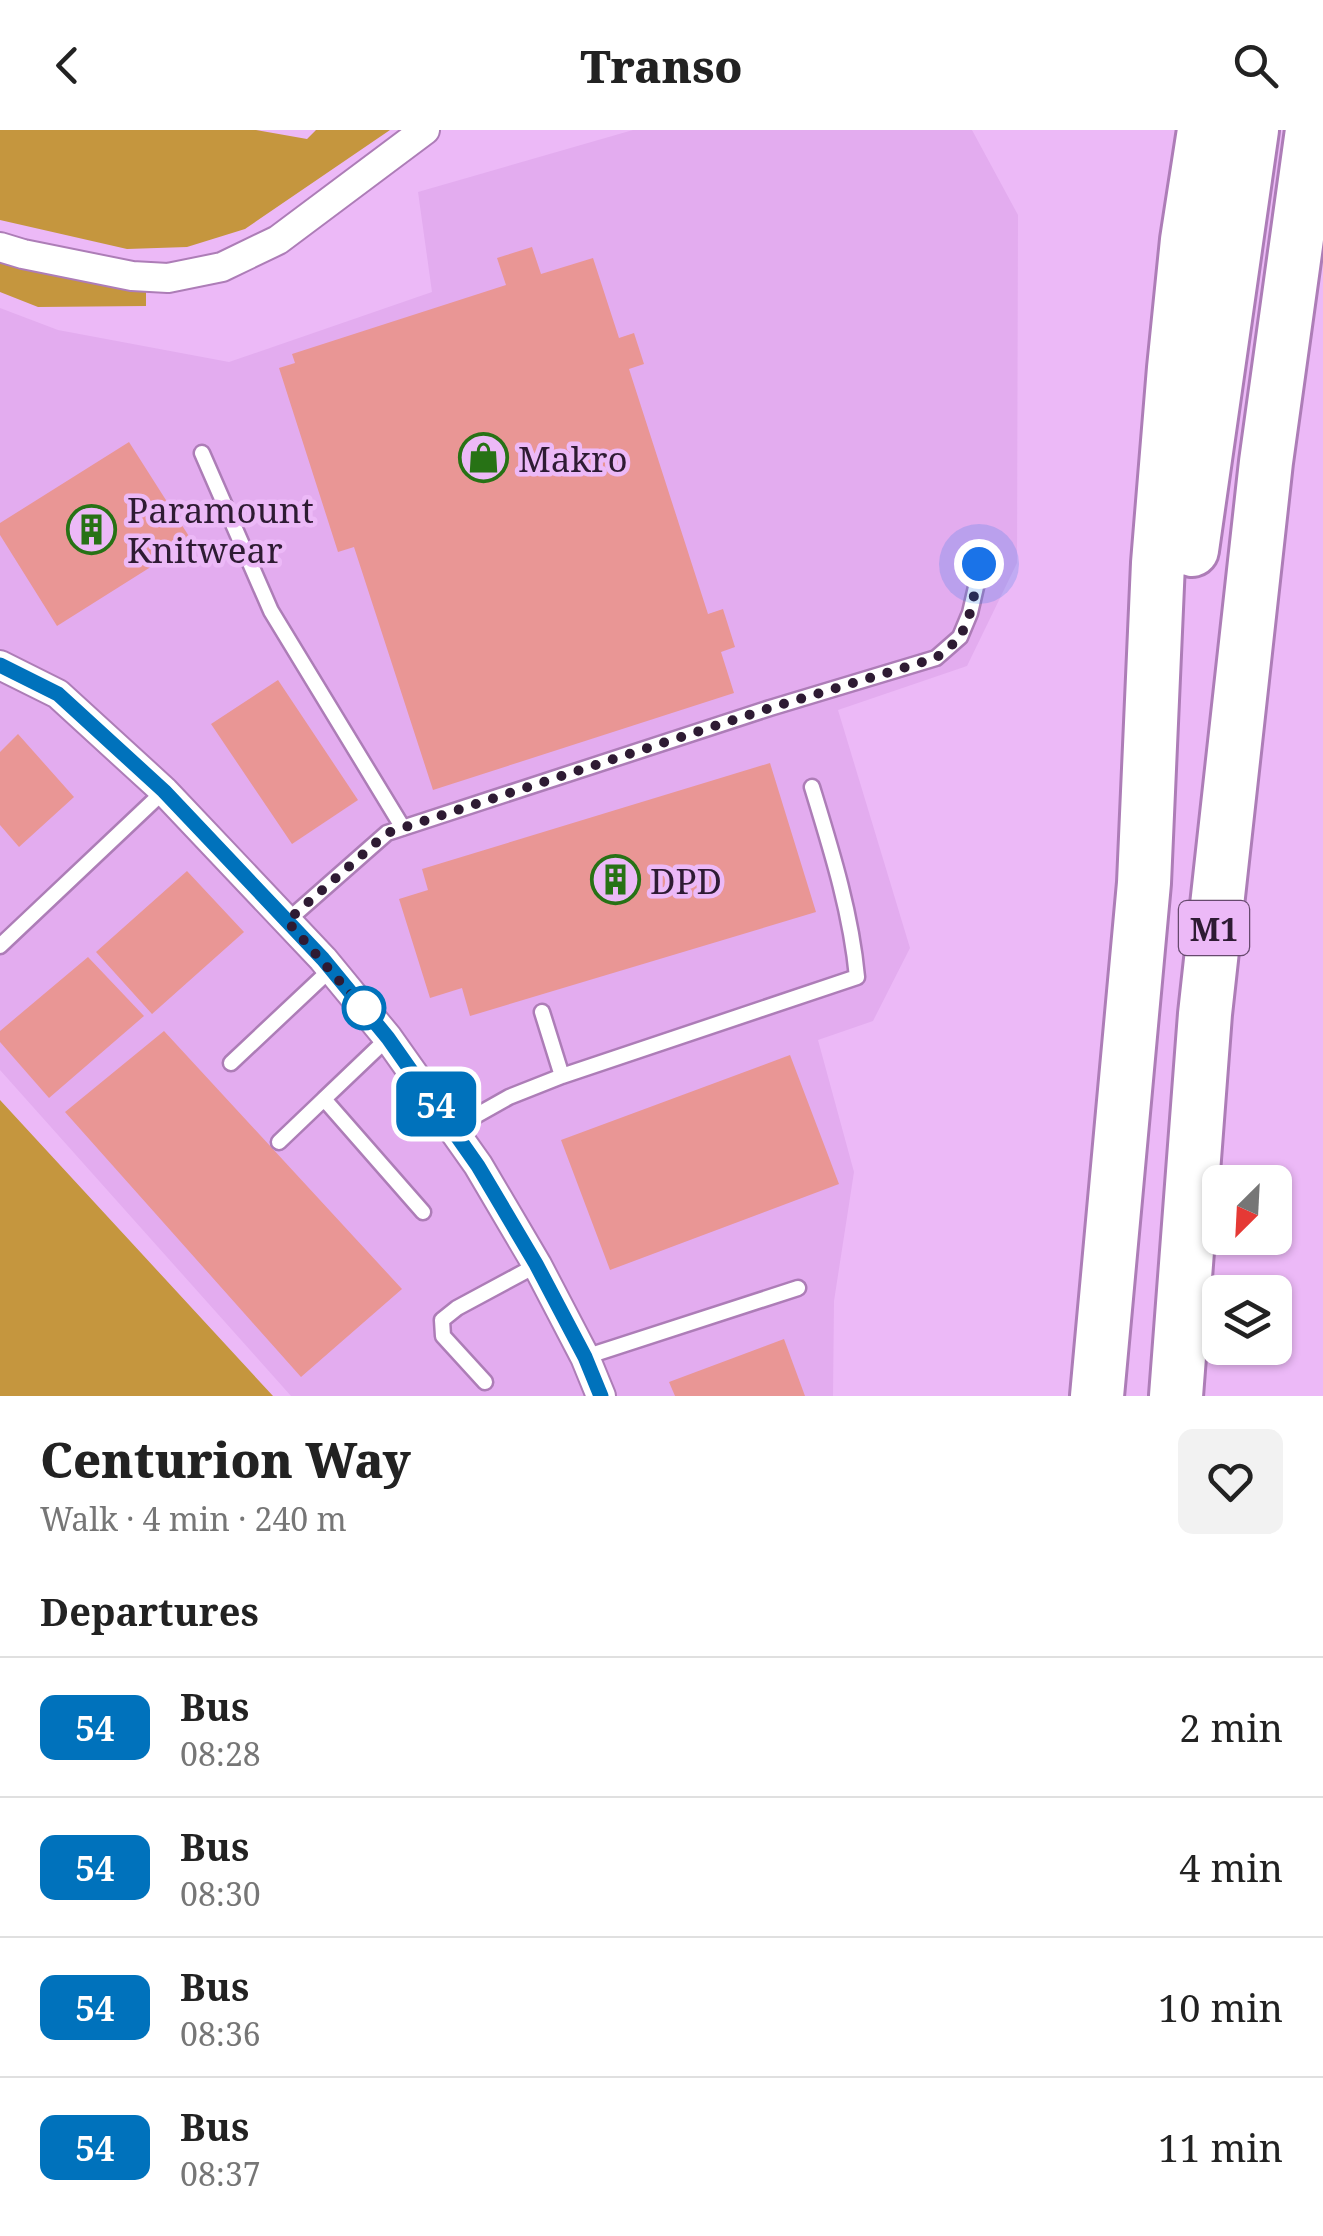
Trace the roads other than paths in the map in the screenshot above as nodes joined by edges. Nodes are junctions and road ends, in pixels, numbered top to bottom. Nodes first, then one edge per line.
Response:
1 (425, 130) edge
2 (1204, 130) edge
3 (1252, 130) edge
4 (1312, 130) edge
5 (1323, 240) edge
6 (0, 247) edge
7 (202, 453) dead end
8 (1266, 462) junction
9 (979, 564) dead end
10 (1, 668) edge
11 (812, 787) dead end
12 (164, 791) junction
13 (403, 828) junction
14 (1144, 883) junction
15 (287, 921) junction
16 (0, 946) edge
17 (331, 969) junction
18 (542, 1012) dead end
19 (388, 1038) junction
20 (231, 1063) dead end
21 (562, 1076) junction
22 (324, 1099) junction
23 (454, 1128) junction
24 (279, 1142) dead end
25 (423, 1212) dead end
26 (536, 1264) junction
27 (798, 1288) dead end
28 (585, 1357) junction
29 (485, 1382) dead end
30 (601, 1396) edge
31 (1097, 1396) edge
32 (1176, 1396) edge

1 - 6 street
2 - 14 highway
3 - 14 highway, M1
4 - 8 highway, M1
5 - 8 highway
7 - 13 lane
8 - 32 highway, M1
9 - 13 lane
10 - 12 street
11 - 21 lane
12 - 15 street
12 - 16 lane
13 - 15 lane
14 - 31 highway, M1
15 - 17 street
17 - 19 street
17 - 20 lane
18 - 21 lane
19 - 22 lane
19 - 23 street
21 - 23 lane
22 - 24 lane
22 - 25 lane
23 - 26 street
26 - 28 street
26 - 29 lane
27 - 28 lane
28 - 30 street

